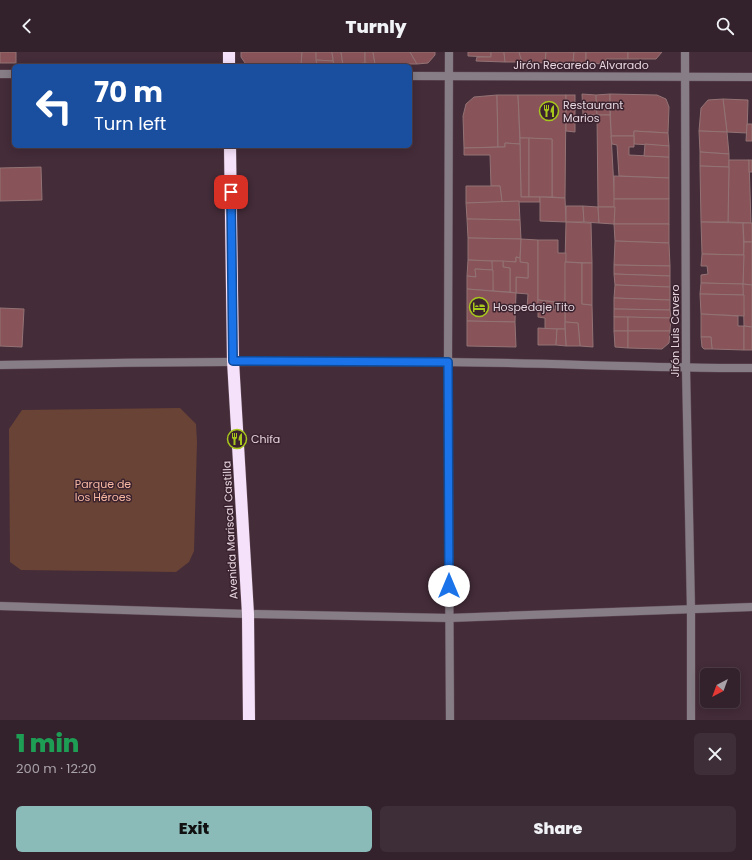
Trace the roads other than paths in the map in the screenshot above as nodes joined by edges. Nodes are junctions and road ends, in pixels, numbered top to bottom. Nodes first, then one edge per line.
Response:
1 (229, 52) edge
2 (449, 52) edge
3 (685, 52) edge
4 (229, 64) edge
5 (0, 74) edge
6 (12, 74) edge
7 (412, 76) edge
8 (449, 76) junction
9 (685, 76) junction
10 (752, 76) edge
11 (230, 148) edge
12 (233, 361) junction
13 (448, 362) junction
14 (0, 364) edge
15 (686, 368) junction
16 (752, 368) edge
17 (0, 606) edge
18 (752, 608) edge
19 (691, 610) junction
20 (248, 614) junction
21 (449, 618) junction
22 (249, 720) edge
23 (450, 720) edge
24 (691, 720) edge

1 - 4 highway
2 - 8 street
3 - 9 street, Jirón Luis Cavero
5 - 6 street
7 - 8 street, Jirón Recaredo Alvarado
8 - 9 street, Jirón Recaredo Alvarado
8 - 13 street
9 - 10 street, Jirón Recaredo Alvarado
9 - 15 street, Jirón Luis Cavero
11 - 12 highway, Avenida Mariscal Castilla
12 - 13 street
12 - 14 street
12 - 20 highway, Avenida Mariscal Castilla
13 - 15 street
13 - 21 street
15 - 16 street
15 - 19 street, Jirón Luis Cavero
17 - 20 street
18 - 19 street
19 - 21 street
19 - 24 street, Jirón Luis Cavero
20 - 21 street
20 - 22 highway, Avenida Mariscal Castilla
21 - 23 street

